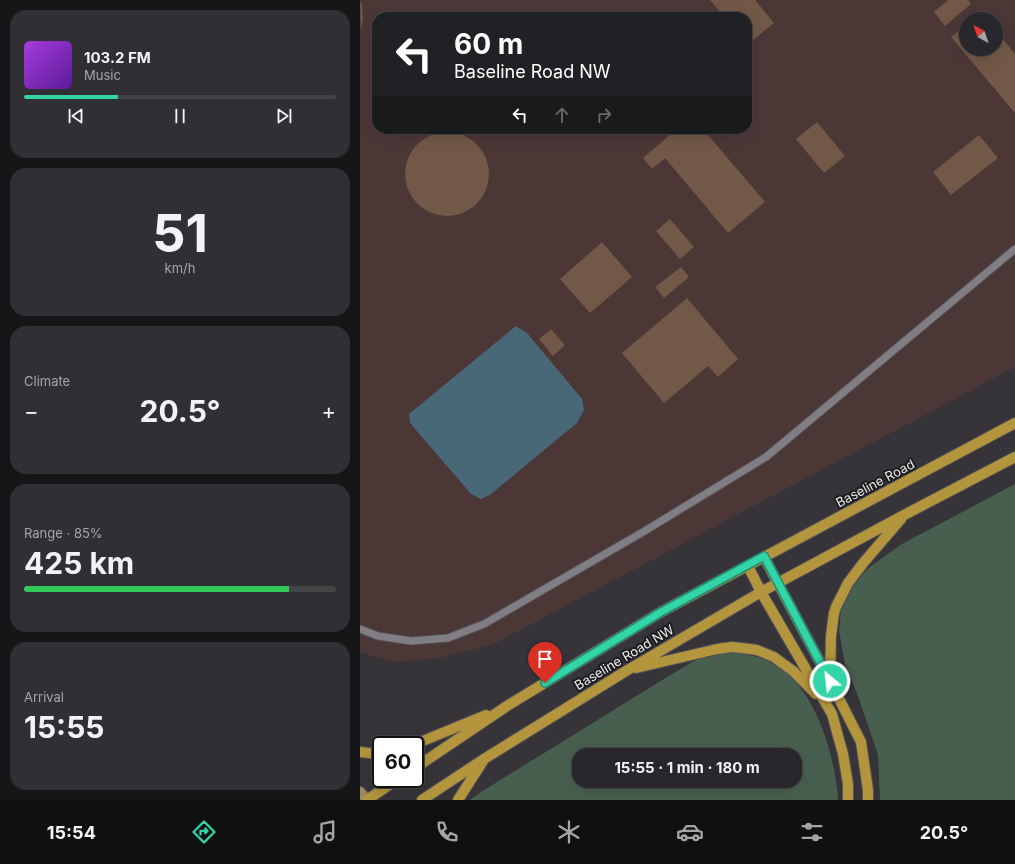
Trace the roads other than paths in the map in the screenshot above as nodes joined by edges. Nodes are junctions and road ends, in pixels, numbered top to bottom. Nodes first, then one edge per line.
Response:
1 (1015, 249) edge
2 (1015, 423) edge
3 (1015, 457) edge
4 (906, 514) junction
5 (764, 556) junction
6 (748, 566) junction
7 (778, 582) junction
8 (761, 592) junction
9 (360, 629) edge
10 (626, 671) junction
11 (830, 681) junction
12 (507, 706) junction
13 (832, 714) junction
14 (424, 740) edge
15 (360, 752) edge
16 (372, 753) edge
17 (484, 759) junction
18 (424, 762) edge
19 (385, 788) edge
20 (360, 792) edge
21 (367, 800) edge
22 (422, 800) edge
23 (458, 800) edge
24 (848, 800) edge
25 (868, 800) edge

1 - 9 lane
2 - 5 main road, Baseline Road
3 - 4 main road
4 - 7 main road
4 - 11 main road
5 - 6 main road, Baseline Road
5 - 7 main road
6 - 8 main road
6 - 12 main road, Baseline Road NW
7 - 8 main road
7 - 11 main road
8 - 10 main road, Baseline Road NW
8 - 13 main road
10 - 13 main road
10 - 17 main road, Baseline Road NW
11 - 25 main road
12 - 14 main road
12 - 18 main road, Baseline Road NW
13 - 24 main road
15 - 16 main road
17 - 22 main road, Baseline Road NW
17 - 23 main road
19 - 21 main road
20 - 21 main road

